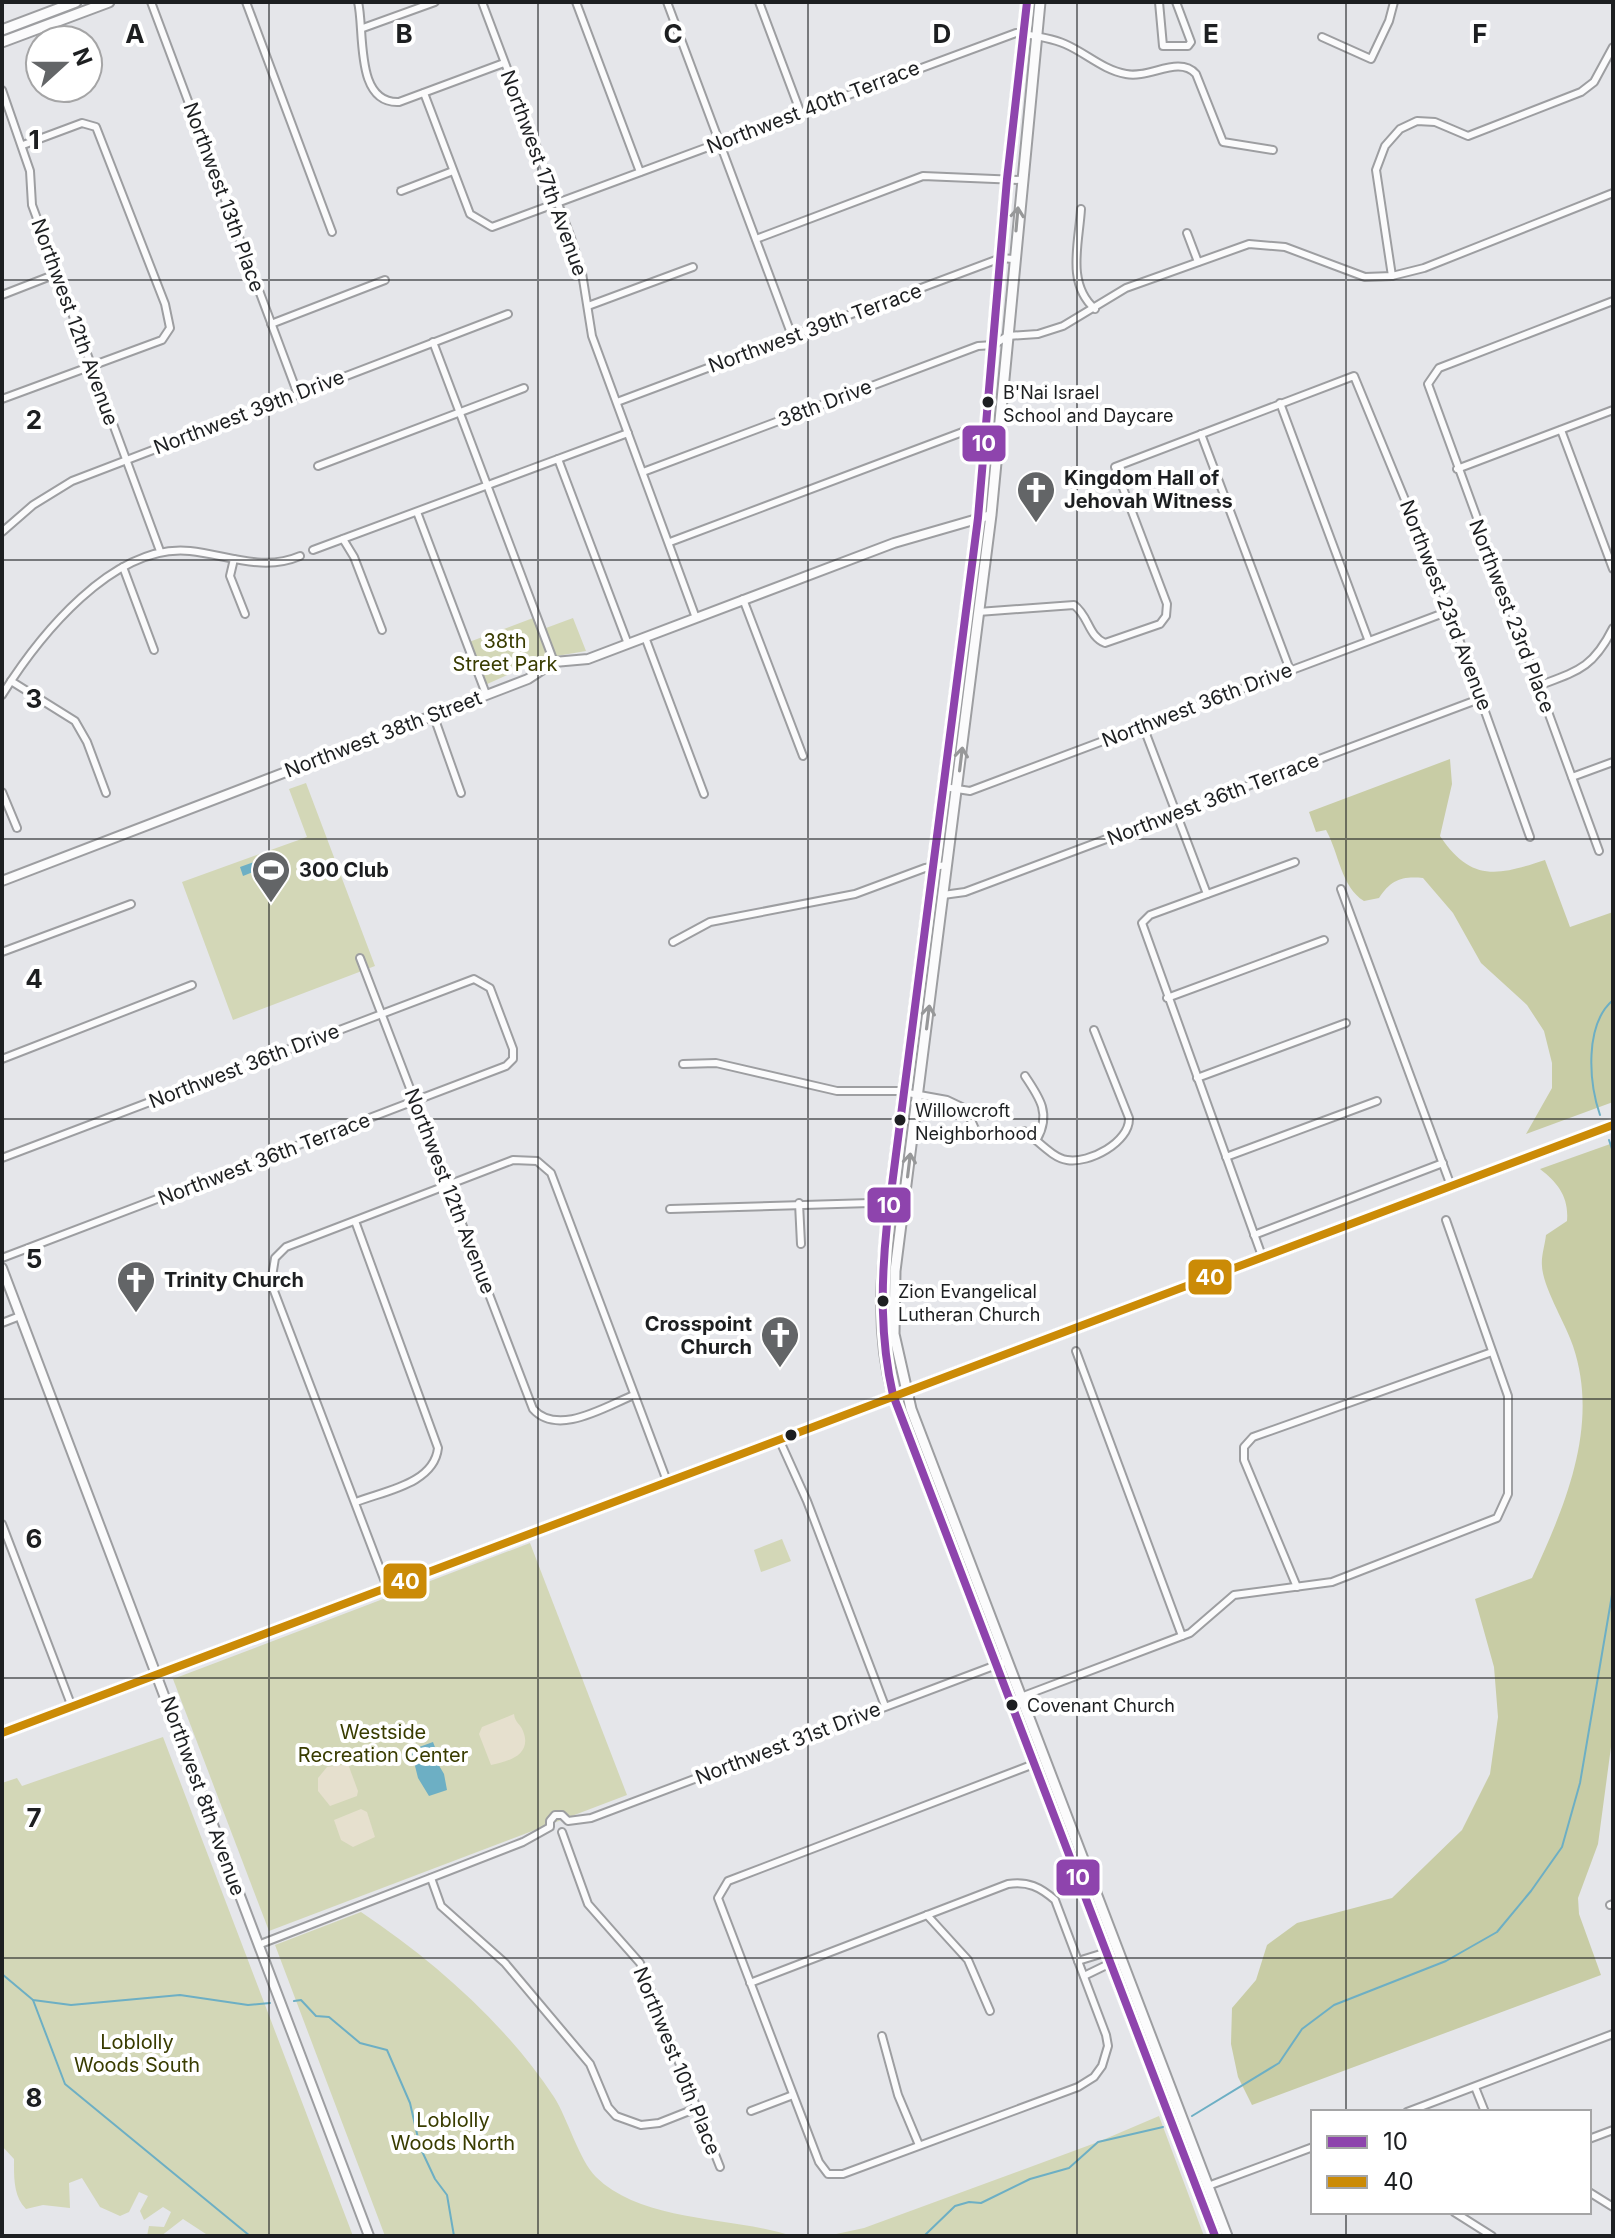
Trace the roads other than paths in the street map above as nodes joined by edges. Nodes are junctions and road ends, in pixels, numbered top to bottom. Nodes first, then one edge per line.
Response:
1 (76, 2) edge
2 (106, 2) edge
3 (151, 2) edge
4 (246, 2) edge
5 (358, 2) edge
6 (435, 2) edge
7 (482, 2) edge
8 (576, 2) edge
9 (667, 2) edge
10 (759, 2) edge
11 (1027, 2) edge
12 (1040, 2) edge
13 (1159, 2) edge
14 (1176, 2) edge
15 (1394, 2) edge
16 (47, 13) junction
17 (51, 24) joint
18 (363, 28) junction
19 (2, 30) edge
20 (24, 34) edge
21 (1023, 34) junction
22 (1035, 37) junction
23 (1322, 37) dead end
24 (2, 42) edge
25 (1176, 47) junction
26 (1613, 47) edge
27 (504, 63) junction
28 (1175, 66) junction
29 (2, 90) edge
30 (424, 93) junction
31 (800, 111) junction
32 (720, 142) junction
33 (23, 145) junction
34 (1273, 150) dead end
35 (453, 171) junction
36 (640, 172) junction
37 (1007, 179) junction
38 (1020, 180) junction
39 (401, 191) dead end
40 (1613, 193) edge
41 (557, 203) junction
42 (1081, 209) dead end
43 (332, 232) dead end
44 (1187, 233) dead end
45 (756, 239) junction
46 (1001, 258) junction
47 (1013, 259) junction
48 (1198, 262) junction
49 (693, 267) dead end
50 (56, 274) junction
51 (1392, 276) junction
52 (385, 280) dead end
53 (2, 295) edge
54 (1613, 301) edge
55 (588, 306) junction
56 (1095, 309) junction
57 (508, 314) dead end
58 (271, 324) junction
59 (792, 336) junction
60 (1007, 336) junction
61 (433, 342) junction
62 (994, 345) junction
63 (92, 367) junction
64 (524, 388) dead end
65 (297, 392) junction
66 (2, 399) edge
67 (617, 402) junction
68 (1280, 403) junction
69 (1613, 410) edge
70 (460, 412) junction
71 (999, 430) junction
72 (1561, 430) junction
73 (986, 431) junction
74 (628, 433) junction
75 (1201, 434) junction
76 (126, 459) junction
77 (558, 459) junction
78 (318, 466) dead end
79 (1457, 469) junction
80 (643, 472) junction
81 (487, 486) junction
82 (417, 512) junction
83 (991, 515) junction
84 (978, 518) junction
85 (2, 532) edge
86 (343, 539) junction
87 (670, 542) junction
88 (313, 550) dead end
89 (160, 551) junction
90 (300, 556) dead end
91 (234, 559) junction
92 (123, 567) junction
93 (1613, 569) edge
94 (743, 599) junction
95 (966, 611) junction
96 (1449, 611) junction
97 (979, 612) junction
98 (245, 614) dead end
99 (696, 618) junction
100 (1613, 628) edge
101 (382, 630) dead end
102 (645, 637) junction
103 (1368, 639) junction
104 (628, 644) junction
105 (154, 650) dead end
106 (554, 662) junction
107 (1290, 670) junction
108 (11, 681) junction
109 (1538, 686) junction
110 (486, 694) junction
111 (2, 695) edge
112 (1482, 698) junction
113 (433, 714) junction
114 (1143, 726) junction
115 (803, 756) dead end
116 (1613, 762) edge
117 (1572, 777) junction
118 (944, 787) junction
119 (957, 789) junction
120 (2, 792) edge
121 (106, 793) dead end
122 (461, 793) dead end
123 (704, 794) dead end
124 (1178, 812) junction
125 (17, 828) dead end
126 (1530, 837) dead end
127 (1599, 851) dead end
128 (1295, 862) dead end
129 (947, 865) junction
130 (934, 866) junction
131 (2, 881) edge
132 (1341, 889) dead end
133 (1207, 894) junction
134 (943, 895) junction
135 (131, 904) dead end
136 (1324, 940) dead end
137 (673, 942) dead end
138 (2, 952) edge
139 (360, 958) dead end
140 (192, 985) dead end
141 (1167, 998) junction
142 (382, 1013) junction
143 (1346, 1023) dead end
144 (1094, 1030) dead end
145 (513, 1049) joint
146 (2, 1059) edge
147 (683, 1064) dead end
148 (1025, 1076) dead end
149 (1197, 1078) junction
150 (906, 1093) junction
151 (917, 1094) junction
152 (416, 1101) junction
153 (1377, 1101) dead end
154 (1613, 1125) edge
155 (1037, 1139) junction
156 (1226, 1157) junction
157 (2, 1158) edge
158 (1443, 1163) junction
159 (448, 1185) junction
160 (1451, 1186) junction
161 (890, 1199) junction
162 (904, 1202) junction
163 (799, 1203) junction
164 (670, 1209) dead end
165 (1446, 1220) dead end
166 (355, 1221) junction
167 (1254, 1235) junction
168 (801, 1244) dead end
169 (1262, 1256) junction
170 (2, 1258) edge
171 (2, 1268) edge
172 (20, 1316) junction
173 (2, 1323) edge
174 (1076, 1351) dead end
175 (1492, 1352) junction
176 (905, 1391) junction
177 (634, 1395) junction
178 (893, 1395) junction
179 (779, 1439) junction
180 (667, 1481) junction
181 (356, 1502) junction
182 (2, 1524) edge
183 (958, 1534) junction
184 (947, 1538) junction
185 (387, 1587) junction
186 (1297, 1587) junction
187 (1182, 1636) junction
188 (1007, 1661) junction
189 (996, 1665) junction
190 (158, 1674) junction
191 (1021, 1697) junction
192 (1010, 1701) junction
193 (885, 1706) junction
194 (72, 1707) junction
195 (2, 1733) edge
196 (1045, 1759) junction
197 (1034, 1764) junction
198 (568, 1821) junction
199 (550, 1827) junction
200 (562, 1832) junction
201 (431, 1878) junction
202 (927, 1915) junction
203 (258, 1945) junction
204 (1106, 1952) junction
205 (1120, 1953) junction
206 (1078, 1961) junction
207 (1111, 1965) junction
208 (1084, 1976) junction
209 (750, 1983) junction
210 (990, 2011) dead end
211 (1613, 2034) edge
212 (882, 2036) dead end
213 (1164, 2070) junction
214 (1153, 2075) junction
215 (1475, 2087) junction
216 (793, 2095) junction
217 (697, 2108) junction
218 (1412, 2110) edge
219 (1484, 2110) edge
220 (751, 2111) dead end
221 (1613, 2130) edge
222 (1591, 2138) edge
223 (919, 2145) junction
224 (1311, 2148) edge
225 (720, 2167) dead end
226 (1208, 2186) junction
227 (1197, 2190) junction
228 (1591, 2193) edge
229 (1613, 2207) edge
230 (1457, 2214) edge
231 (369, 2236) edge
232 (1215, 2236) edge
233 (1227, 2236) edge
234 (1492, 2236) edge

1 - 16 main road
2 - 17 main road
3 - 58 street, Northwest 13th Place
4 - 43 street
5 - 18 street
6 - 18 street
7 - 27 street, Northwest 17th Avenue
8 - 36 street
9 - 32 street
10 - 31 street
11 - 21 main road
12 - 22 main road
13 - 25 street
14 - 25 street
15 - 23 street
16 - 17 main road
16 - 19 main road
18 - 30 street
20 - 24 main road
21 - 22 street, Northwest 40th Terrace
21 - 31 street, Northwest 40th Terrace
21 - 37 main road
22 - 28 street, Northwest 40th Terrace
22 - 38 main road
25 - 28 street
26 - 51 street
27 - 30 street
27 - 41 street, Northwest 17th Avenue
28 - 34 street
29 - 33 street, Northwest 12th Avenue
30 - 35 street
31 - 32 street, Northwest 40th Terrace
32 - 36 street, Northwest 40th Terrace
32 - 45 street
33 - 50 street, Northwest 12th Avenue
33 - 63 street
35 - 39 street
35 - 41 street, Northwest 40th Terrace
36 - 41 street, Northwest 40th Terrace
37 - 38 street
37 - 45 street
37 - 46 main road
47 -> 38 main road
40 - 51 street
41 - 55 street, Northwest 17th Avenue
42 - 56 street
44 - 48 street
45 - 59 street
46 - 47 street, Northwest 39th Terrace
46 - 59 street, Northwest 39th Terrace
46 - 62 main road
47 - 60 main road
48 - 51 street
48 - 56 street
49 - 55 street
50 - 53 street
50 - 63 street, Northwest 12th Avenue
52 - 58 street
54 - 79 street, Northwest 23rd Place
55 - 67 street, Northwest 17th Avenue
56 - 60 street
57 - 61 street, Northwest 39th Drive
58 - 65 street, Northwest 13th Place
59 - 67 street, Northwest 39th Terrace
60 - 62 street, 38th Drive
60 - 71 main road
61 - 65 street, Northwest 39th Drive
61 - 70 street
62 - 73 main road
62 - 80 street, 38th Drive
63 - 66 street
63 - 76 street, Northwest 12th Avenue
64 - 70 street
65 - 76 street, Northwest 39th Drive
67 - 74 street, Northwest 17th Avenue
68 - 75 street
68 - 96 street, Northwest 23rd Avenue
68 - 103 street
69 - 72 street
70 - 78 street
70 - 81 street
71 - 73 street
71 - 83 main road
72 - 79 street
72 - 93 street
73 - 84 main road
73 - 87 street
74 - 77 street
74 - 80 street, Northwest 17th Avenue
75 - 97 street
75 - 107 street
76 - 85 street, Northwest 39th Drive
76 - 89 street, Northwest 12th Avenue
77 - 81 street
77 - 104 street
79 - 109 street, Northwest 23rd Place
80 - 87 street, Northwest 17th Avenue
81 - 82 street
81 - 106 street
82 - 86 street
82 - 110 street
83 - 84 street, Northwest 38th Street
83 - 97 main road
84 - 94 street, Northwest 38th Street
84 - 95 main road
86 - 88 street
86 - 101 street
87 - 99 street, Northwest 17th Avenue
89 - 91 street
89 - 92 street
90 - 91 street
91 - 98 street
92 - 105 street
92 - 108 street
94 - 99 street, Northwest 38th Street
94 - 115 street
95 - 97 street
95 - 118 main road
96 - 103 street, Northwest 36th Drive
96 - 112 street, Northwest 23rd Avenue
119 -> 97 main road
99 - 102 street, Northwest 38th Street
100 - 109 street
102 - 104 street, Northwest 38th Street
102 - 123 street
103 - 107 street, Northwest 36th Drive
104 - 106 street, Northwest 38th Street
106 - 110 street, Northwest 38th Street
107 - 114 street, Northwest 36th Drive
108 - 111 street
108 - 121 street
109 - 117 street, Northwest 23rd Place
110 - 113 street, Northwest 38th Street
112 - 124 street, Northwest 36th Terrace
112 - 126 street, Northwest 23rd Avenue
113 - 122 street
113 - 131 street, Northwest 38th Street
114 - 119 street, Northwest 36th Drive
114 - 124 street
116 - 117 street
117 - 127 street, Northwest 23rd Place
118 - 119 street, Northwest 36th Drive
118 - 130 main road
119 - 129 main road
120 - 125 street
124 - 133 street
124 - 134 street, Northwest 36th Terrace
128 - 133 street
129 - 130 street
129 - 134 main road
130 - 137 street
130 - 150 main road
132 - 158 street
133 - 141 street
151 -> 134 main road
135 - 138 street
136 - 141 street
139 - 142 street, Northwest 12th Avenue
140 - 146 street
141 - 149 street
142 - 145 street, Northwest 36th Drive
142 - 152 street, Northwest 12th Avenue
142 - 157 street, Northwest 36th Drive
143 - 149 street
144 - 155 street
145 - 152 street, Northwest 36th Terrace
147 - 150 street
148 - 155 street
149 - 156 street
150 - 151 street
150 - 161 main road
151 - 155 street
162 -> 151 main road
152 - 159 street, Northwest 12th Avenue
152 - 170 street, Northwest 36th Terrace
153 - 156 street
154 - 160 main road
156 - 167 street
158 - 160 street
158 - 167 street
159 - 166 street
159 - 177 street, Northwest 12th Avenue
159 - 177 street
160 - 169 main road
161 - 162 street
161 - 163 street
161 - 178 main road
162 - 176 main road
163 - 164 street
163 - 168 street
165 - 175 street
166 - 181 street
166 - 181 street
167 - 169 street
169 - 176 main road
171 - 172 street, Northwest 8th Avenue
172 - 173 street
172 - 190 street, Northwest 8th Avenue
174 - 187 street
175 - 186 street
175 - 186 street
176 - 178 main road
176 - 183 main road
177 - 180 street
178 - 179 main road
178 - 184 main road
179 - 180 main road
179 - 193 street
180 - 185 main road
181 - 185 street
182 - 194 street
183 - 184 main road
183 - 188 main road
184 - 189 main road
185 - 190 main road
186 - 187 street
187 - 191 street
188 - 189 street, Northwest 31st Drive
188 - 191 main road
189 - 192 main road
189 - 193 street, Northwest 31st Drive
190 - 194 main road
190 - 203 street, Northwest 8th Avenue
191 - 192 street
191 - 196 main road
192 - 197 main road
193 - 198 street, Northwest 31st Drive
194 - 195 main road
196 - 197 street
196 - 205 main road
197 - 204 main road
197 - 209 street
198 - 199 street, Northwest 31st Drive
198 - 200 street
199 - 200 street
199 - 201 street, Northwest 31st Drive
200 - 217 street, Northwest 10th Place
201 - 203 street, Northwest 31st Drive
201 - 217 street
202 - 206 street
202 - 209 street
202 - 210 street
203 - 231 street, Northwest 8th Avenue
204 - 205 street
204 - 206 street
204 - 207 main road
205 - 207 street
205 - 213 main road
206 - 208 street
207 - 208 street
207 - 214 main road
208 - 223 street
209 - 216 street
211 - 215 street
212 - 223 street
213 - 214 main road
213 - 226 main road
214 - 227 main road
215 - 218 street
215 - 219 street
216 - 220 street
216 - 223 street
217 - 225 street, Northwest 10th Place
221 - 222 street
224 - 226 street
226 - 227 street
226 - 233 main road
227 - 232 main road
228 - 229 street
230 - 234 street

